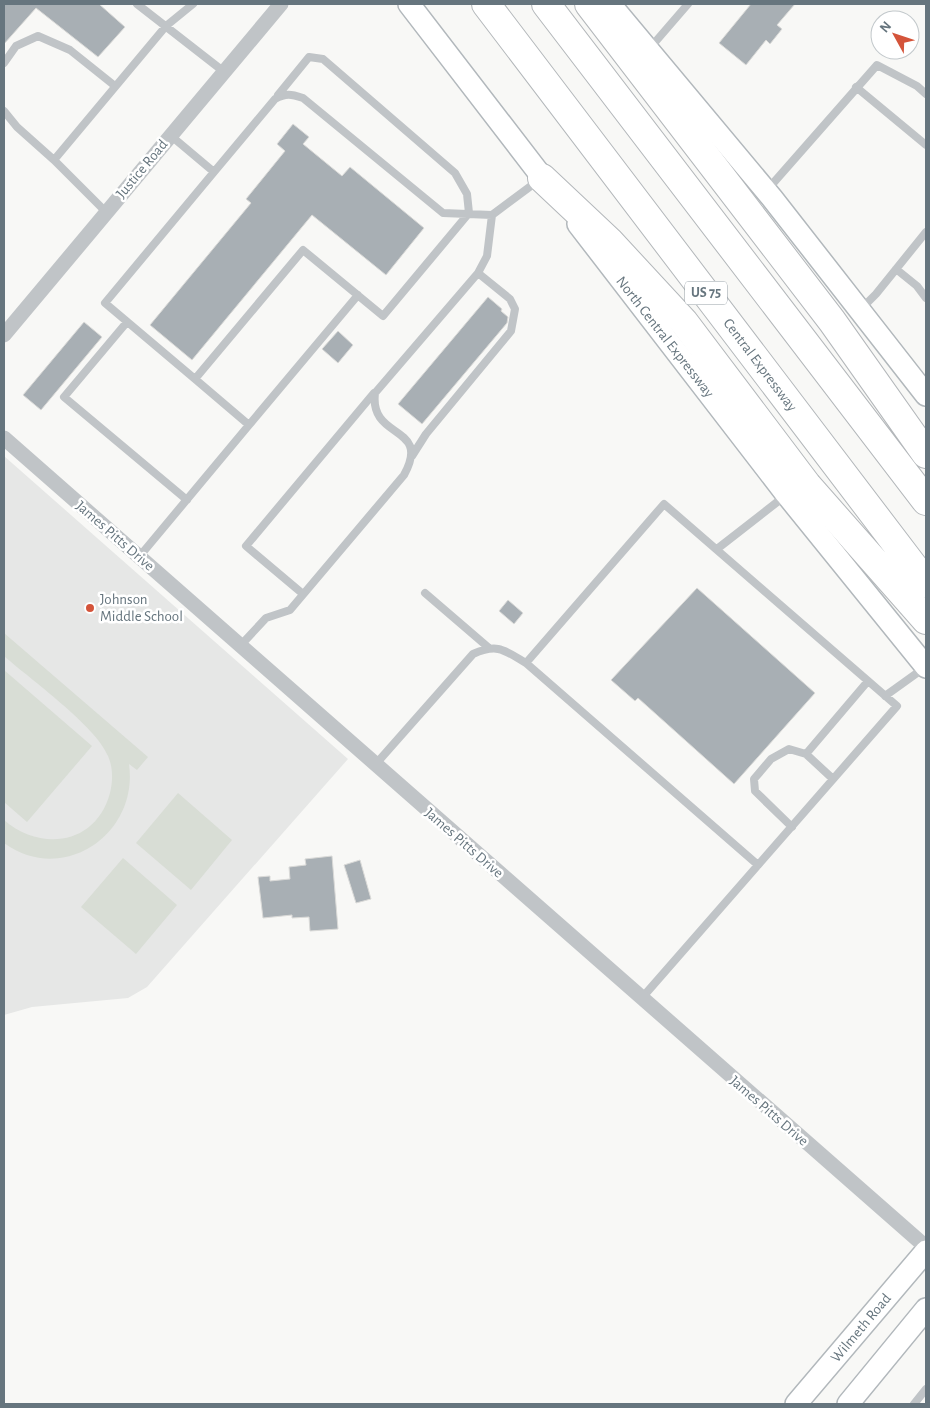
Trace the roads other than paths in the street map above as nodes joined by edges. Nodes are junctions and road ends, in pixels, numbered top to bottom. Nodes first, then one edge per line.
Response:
1 (138, 4) edge
2 (193, 4) edge
3 (281, 4) edge
4 (409, 4) edge
5 (486, 4) edge
6 (546, 4) edge
7 (589, 4) edge
8 (610, 4) edge
9 (688, 4) edge
10 (166, 26) junction
11 (648, 50) junction
12 (4, 63) edge
13 (223, 71) junction
14 (115, 86) junction
15 (856, 87) junction
16 (926, 94) edge
17 (275, 99) junction
18 (4, 111) edge
19 (170, 135) junction
20 (926, 145) edge
21 (54, 160) junction
22 (214, 172) junction
23 (542, 178) junction
24 (766, 190) junction
25 (106, 212) junction
26 (469, 213) junction
27 (492, 214) junction
28 (926, 232) edge
29 (896, 269) junction
30 (478, 273) junction
31 (358, 295) junction
32 (926, 298) edge
33 (860, 310) junction
34 (127, 322) junction
35 (4, 335) edge
36 (195, 379) junction
37 (375, 393) junction
38 (926, 395) edge
39 (249, 425) junction
40 (4, 438) edge
41 (926, 454) edge
42 (412, 456) junction
43 (786, 494) junction
44 (187, 500) junction
45 (926, 501) edge
46 (716, 549) junction
47 (139, 557) junction
48 (926, 582) edge
49 (425, 593) dead end
50 (303, 594) junction
51 (926, 620) edge
52 (240, 646) junction
53 (489, 648) junction
54 (526, 664) junction
55 (926, 667) edge
56 (868, 681) junction
57 (885, 696) junction
58 (806, 754) junction
59 (375, 765) junction
60 (833, 779) junction
61 (792, 827) junction
62 (758, 865) junction
63 (641, 999) junction
64 (926, 1249) edge
65 (926, 1309) edge
66 (926, 1389) edge
67 (796, 1404) edge
68 (848, 1404) edge
69 (914, 1404) edge

1 - 10 lane
2 - 10 lane
3 - 13 street, Justice Road
4 - 23 main road, North Central Expressway
5 - 48 highway, Central Expressway / US 75
6 - 45 highway
7 - 41 highway
8 - 11 main road
9 - 11 lane
10 - 13 lane
10 - 14 lane
11 - 24 main road
12 - 14 lane
13 - 19 street, Justice Road
14 - 21 lane
15 - 16 lane
15 - 20 lane
15 - 24 lane
17 - 22 lane
17 - 26 lane
17 - 26 lane
18 - 21 lane
19 - 22 lane
19 - 25 street, Justice Road
21 - 25 lane
22 - 34 lane
23 - 27 lane
23 - 43 main road, North Central Expressway
23 - 51 highway
24 - 33 main road
25 - 35 street, Justice Road
26 - 27 lane
26 - 31 lane
27 - 30 lane
28 - 29 lane
29 - 32 lane
29 - 33 lane
30 - 37 lane
30 - 42 lane
31 - 36 lane
31 - 39 lane
33 - 38 main road
34 - 36 lane
34 - 44 lane
36 - 39 lane
37 - 42 lane
37 - 50 lane
39 - 44 lane
40 - 47 street, James Pitts Drive
42 - 50 lane
43 - 46 lane
43 - 55 main road, North Central Expressway
44 - 47 lane
46 - 54 lane
46 - 56 lane
47 - 52 street, James Pitts Drive
49 - 53 lane
50 - 52 lane
52 - 59 street, James Pitts Drive
53 - 54 lane
53 - 59 lane
54 - 62 lane
55 - 57 lane
56 - 57 lane
56 - 58 lane
57 - 60 lane
58 - 60 lane
58 - 61 lane
59 - 63 street, James Pitts Drive
60 - 61 lane
61 - 62 lane
62 - 63 lane
63 - 64 street, James Pitts Drive
64 - 67 main road, Wilmeth Road
65 - 68 main road
66 - 69 lane

